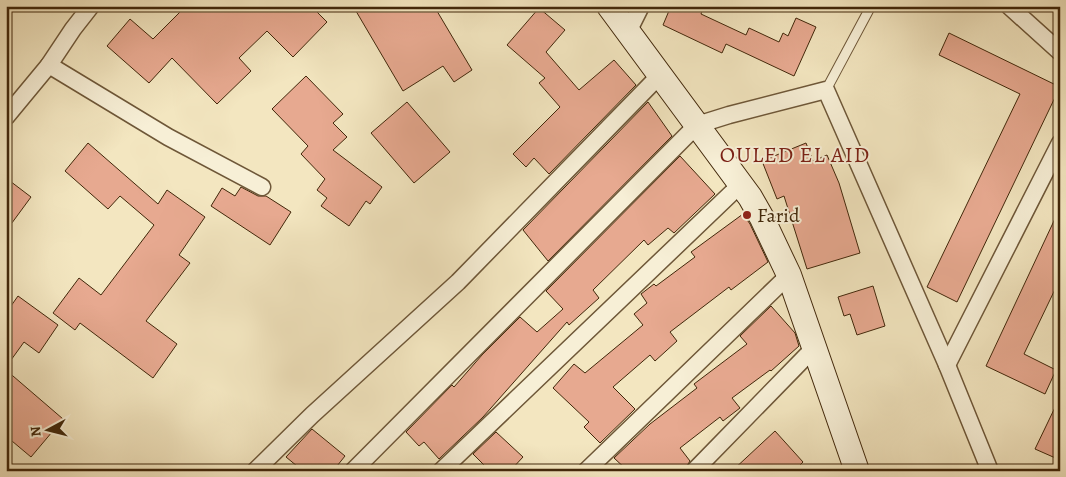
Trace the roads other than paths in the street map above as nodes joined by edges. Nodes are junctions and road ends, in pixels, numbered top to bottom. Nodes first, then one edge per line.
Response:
1 (91, 6) edge
2 (609, 6) edge
3 (641, 6) edge
4 (871, 6) edge
5 (1008, 6) edge
6 (628, 32) junction
7 (1060, 52) edge
8 (49, 65) junction
9 (660, 75) junction
10 (826, 90) junction
11 (6, 116) edge
12 (697, 125) junction
13 (1060, 142) edge
14 (1054, 169) edge
15 (741, 184) junction
16 (262, 187) dead end
17 (789, 275) junction
18 (814, 348) junction
19 (948, 366) junction
20 (856, 470) edge
21 (255, 471) edge
22 (353, 471) edge
23 (442, 471) edge
24 (586, 471) edge
25 (694, 471) edge
26 (990, 471) edge

1 - 8 street
2 - 6 street
3 - 6 street
4 - 10 lane
5 - 7 street
6 - 9 street
8 - 11 street
8 - 16 street
9 - 12 street
9 - 21 street
10 - 12 street
10 - 19 street
12 - 15 street
12 - 22 street
13 - 14 street
14 - 19 street
15 - 17 street
15 - 23 street
17 - 18 street
17 - 24 street
18 - 20 street
18 - 25 street
19 - 26 street

